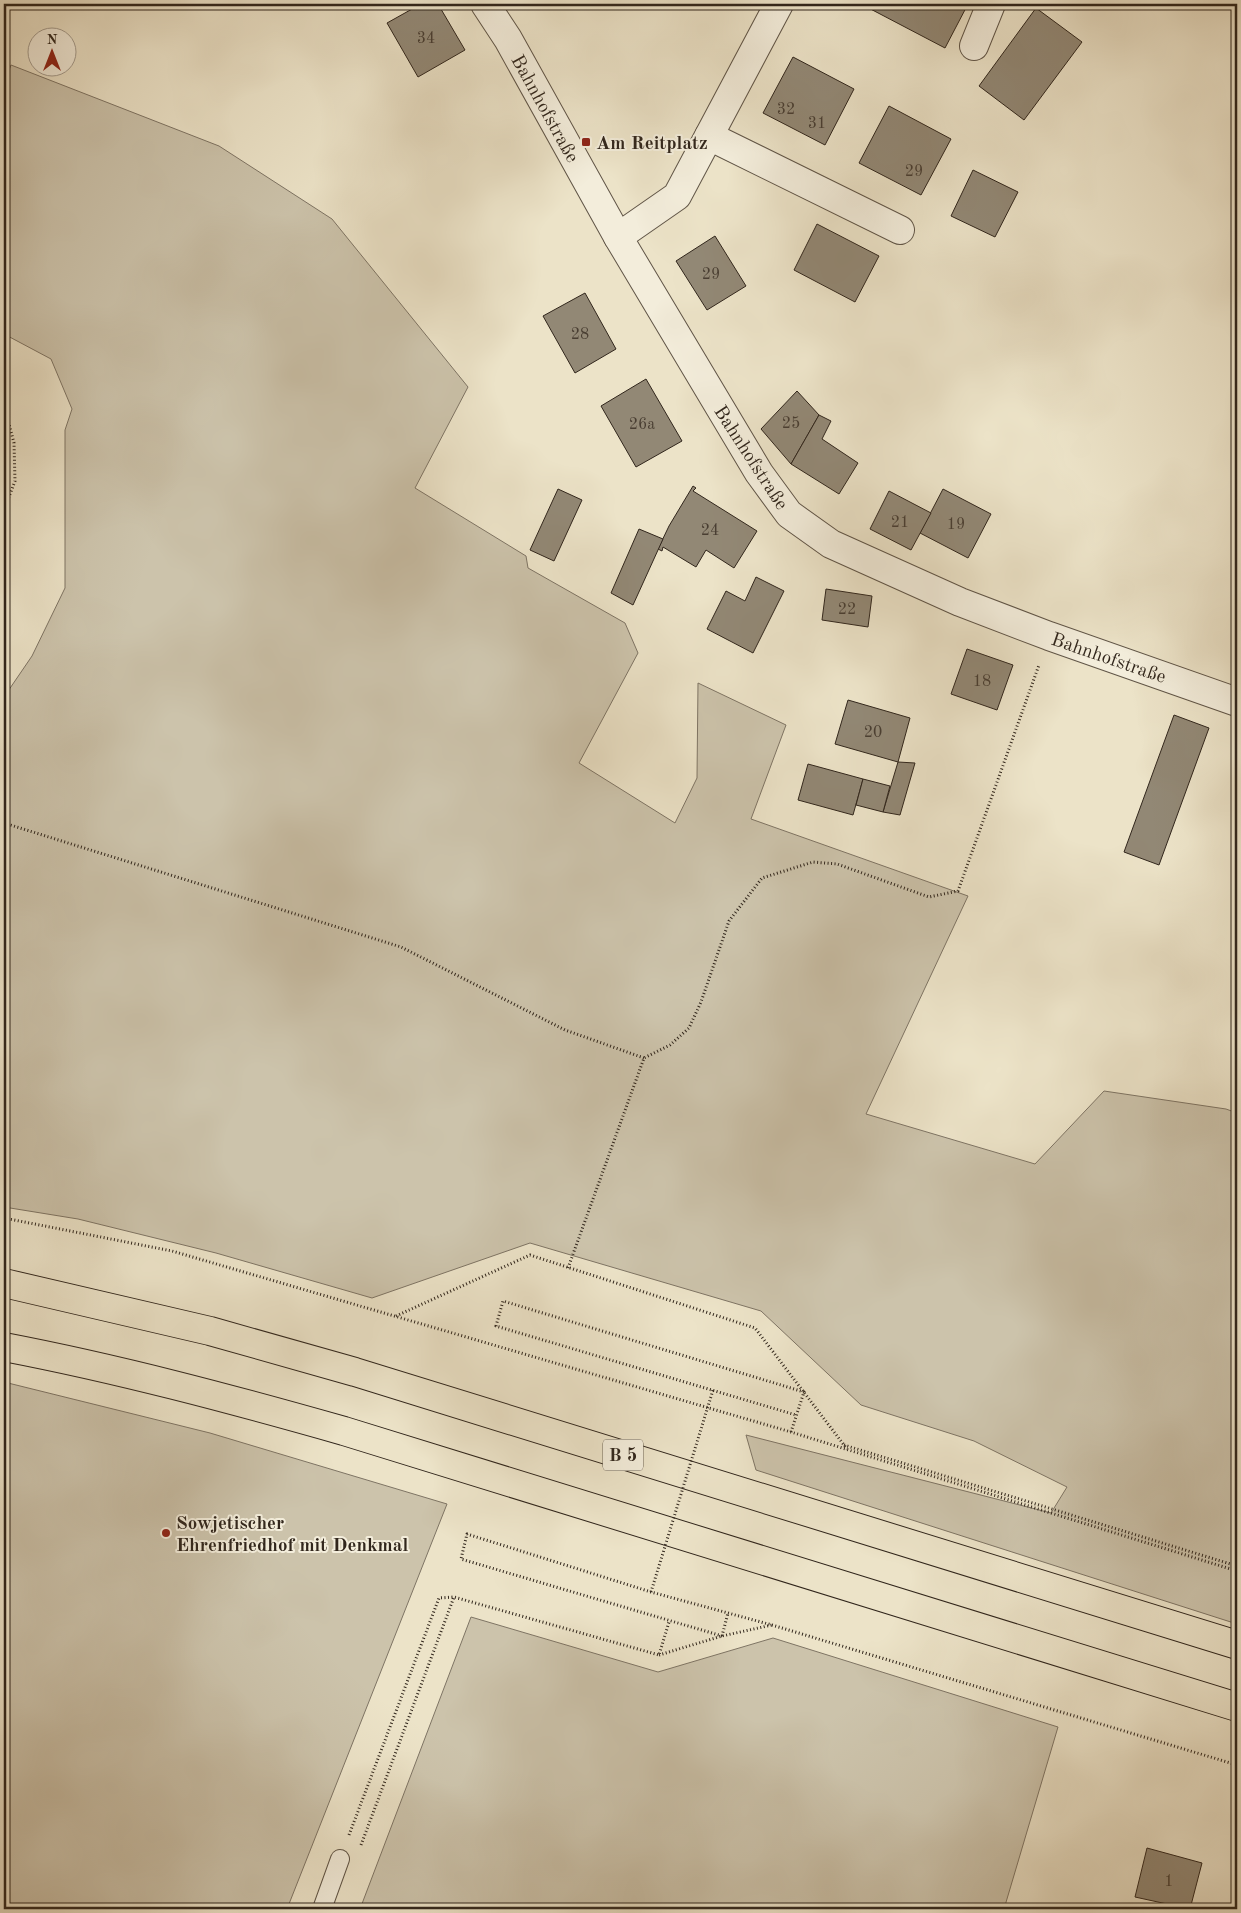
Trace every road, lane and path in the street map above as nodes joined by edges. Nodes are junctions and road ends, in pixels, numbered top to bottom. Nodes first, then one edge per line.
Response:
1 (485, 4) edge
2 (779, 4) edge
3 (991, 4) edge
4 (974, 46) dead end
5 (709, 136) junction
6 (900, 230) dead end
7 (618, 238) junction
8 (4, 405) edge
9 (4, 510) edge
10 (1049, 636) junction
11 (1237, 702) edge
12 (4, 823) edge
13 (644, 1058) junction
14 (4, 1218) edge
15 (568, 1268) junction
16 (4, 1283) edge
17 (396, 1316) junction
18 (4, 1347) edge
19 (713, 1390) junction
20 (804, 1392) junction
21 (796, 1414) junction
22 (791, 1432) junction
23 (844, 1445) junction
24 (848, 1449) junction
25 (1237, 1566) edge
26 (1237, 1571) edge
27 (651, 1592) junction
28 (454, 1597) junction
29 (728, 1613) junction
30 (668, 1622) junction
31 (772, 1625) junction
32 (722, 1636) junction
33 (1237, 1645) edge
34 (659, 1655) junction
35 (1237, 1707) edge
36 (1237, 1765) edge
37 (358, 1854) dead end
38 (340, 1859) joint
39 (322, 1909) edge

1 - 7 street, Bahnhofstraße
2 - 5 street
3 - 4 street
5 - 6 street
5 - 7 street
7 - 10 street, Bahnhofstraße
8 - 9 path
10 - 11 street, Bahnhofstraße
10 - 13 path
12 - 13 path
13 - 15 path
14 - 17 path
15 - 17 path
15 - 20 path
16 - 33 highway, B 5
17 - 22 path
18 - 35 highway
19 - 20 path
19 - 21 path
19 - 27 path, bridge
20 - 21 path
20 - 23 path
21 - 22 path
22 - 24 path
23 - 24 path
23 - 25 path
24 - 26 path
27 - 29 path
27 - 30 path
28 - 34 path
28 - 37 path
28 - 38 path
29 - 31 path
29 - 32 path
30 - 32 path
30 - 34 path
31 - 32 path
31 - 36 path
32 - 34 path
38 - 39 lane

